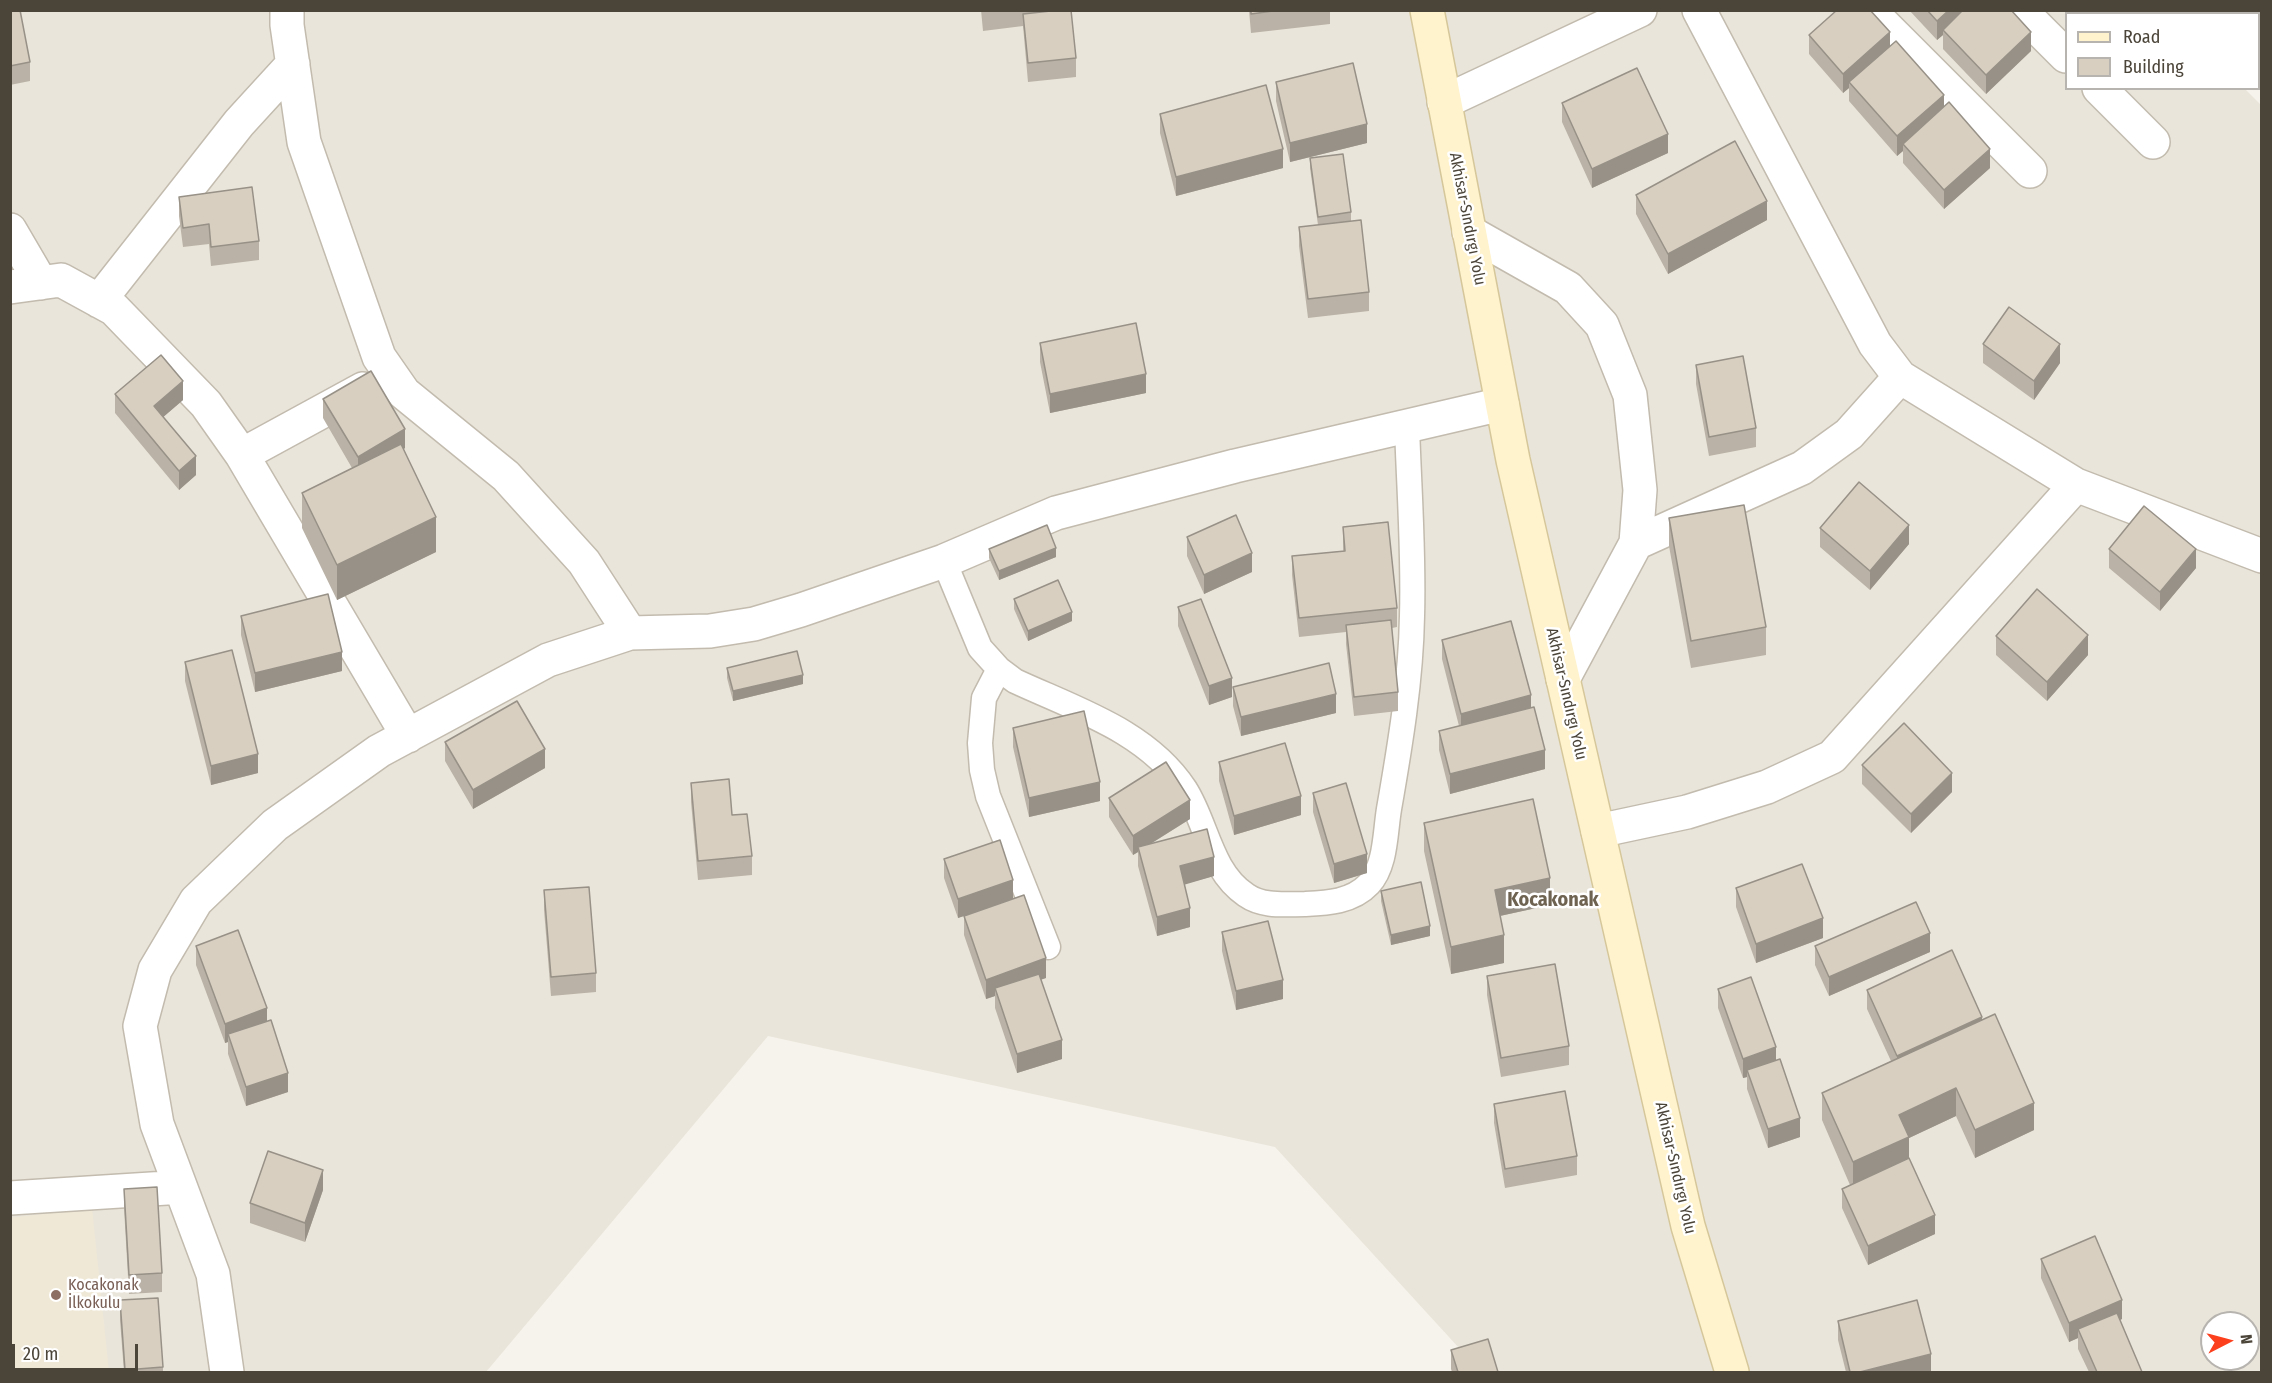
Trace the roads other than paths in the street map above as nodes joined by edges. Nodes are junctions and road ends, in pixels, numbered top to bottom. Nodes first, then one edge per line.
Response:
1 (287, 10) edge
2 (1427, 10) edge
3 (1640, 10) edge
4 (1699, 10) edge
5 (1869, 10) edge
6 (2020, 10) edge
7 (2065, 54) edge
8 (293, 64) junction
9 (2101, 90) edge
10 (1444, 102) junction
11 (2153, 142) dead end
12 (2030, 171) dead end
13 (10, 230) edge
14 (1469, 232) junction
15 (26, 285) edge
16 (99, 301) junction
17 (391, 374) junction
18 (1900, 377) junction
19 (1502, 404) junction
20 (1407, 426) junction
21 (242, 455) junction
22 (2076, 485) junction
23 (1636, 543) junction
24 (2262, 556) edge
25 (944, 561) junction
26 (630, 633) junction
27 (999, 669) junction
28 (1563, 679) junction
29 (408, 736) junction
30 (1598, 831) junction
31 (1048, 947) dead end
32 (181, 1188) junction
33 (10, 1198) edge
34 (227, 1372) edge
35 (1732, 1372) edge

1 - 8 street
2 - 10 main road, Akhisar-Sındırgı Yolu
3 - 10 street
4 - 18 street
5 - 12 street
6 - 7 street
8 - 16 street
8 - 17 street
9 - 11 street
10 - 14 main road, Akhisar-Sındırgı Yolu
13 - 15 street
14 - 19 main road, Akhisar-Sındırgı Yolu
14 - 23 street
15 - 16 street
16 - 21 street
17 - 21 street
17 - 26 street
18 - 22 street
18 - 23 street
19 - 20 street
19 - 28 main road, Akhisar-Sındırgı Yolu
20 - 25 street
20 - 27 lane
21 - 29 street
22 - 24 street
22 - 30 street
23 - 28 street
25 - 26 street
25 - 27 lane
26 - 29 street
27 - 31 lane
28 - 30 main road, Akhisar-Sındırgı Yolu
29 - 32 street
30 - 35 main road, Akhisar-Sındırgı Yolu
32 - 33 street
32 - 34 street

